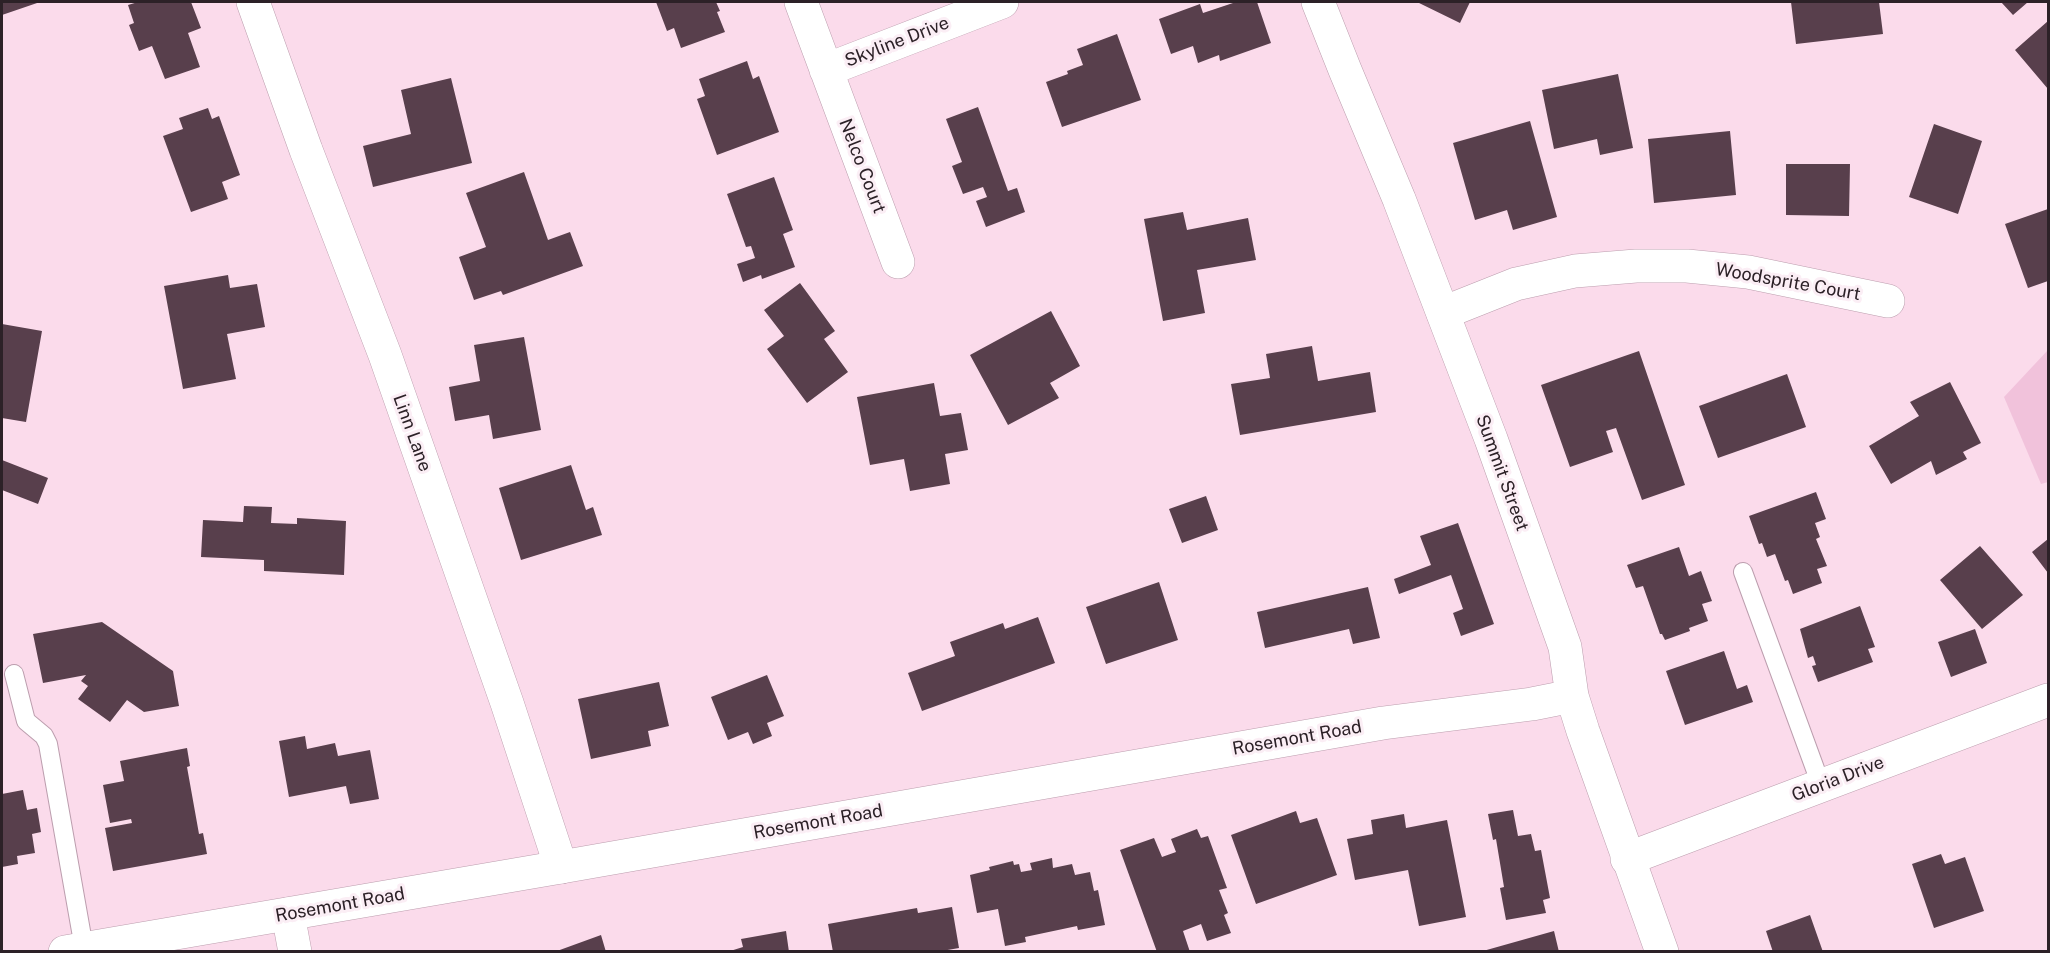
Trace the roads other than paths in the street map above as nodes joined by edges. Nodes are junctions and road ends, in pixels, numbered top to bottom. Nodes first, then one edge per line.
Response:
1 (253, 2) edge
2 (801, 2) edge
3 (1002, 2) edge
4 (1318, 2) edge
5 (826, 70) junction
6 (898, 262) dead end
7 (1888, 301) dead end
8 (1443, 313) junction
9 (1743, 572) dead end
10 (14, 674) dead end
11 (1572, 696) junction
12 (2049, 700) edge
13 (1821, 785) junction
14 (1627, 859) junction
15 (561, 867) junction
16 (288, 914) junction
17 (75, 950) edge
18 (295, 951) edge
19 (1662, 951) edge

1 - 15 street, Linn Lane
2 - 5 street, Nelco Court
3 - 5 street, Skyline Drive
4 - 8 street, Summit Street
5 - 6 street, Nelco Court
7 - 8 street, Woodsprite Court
8 - 11 street, Summit Street
9 - 13 lane
10 - 17 lane
11 - 14 street, Summit Street
11 - 15 street, Rosemont Road
12 - 13 street, Gloria Drive
13 - 14 street, Gloria Drive
14 - 19 street, Summit Street
15 - 16 street, Rosemont Road
16 - 17 street, Rosemont Road
16 - 18 street

